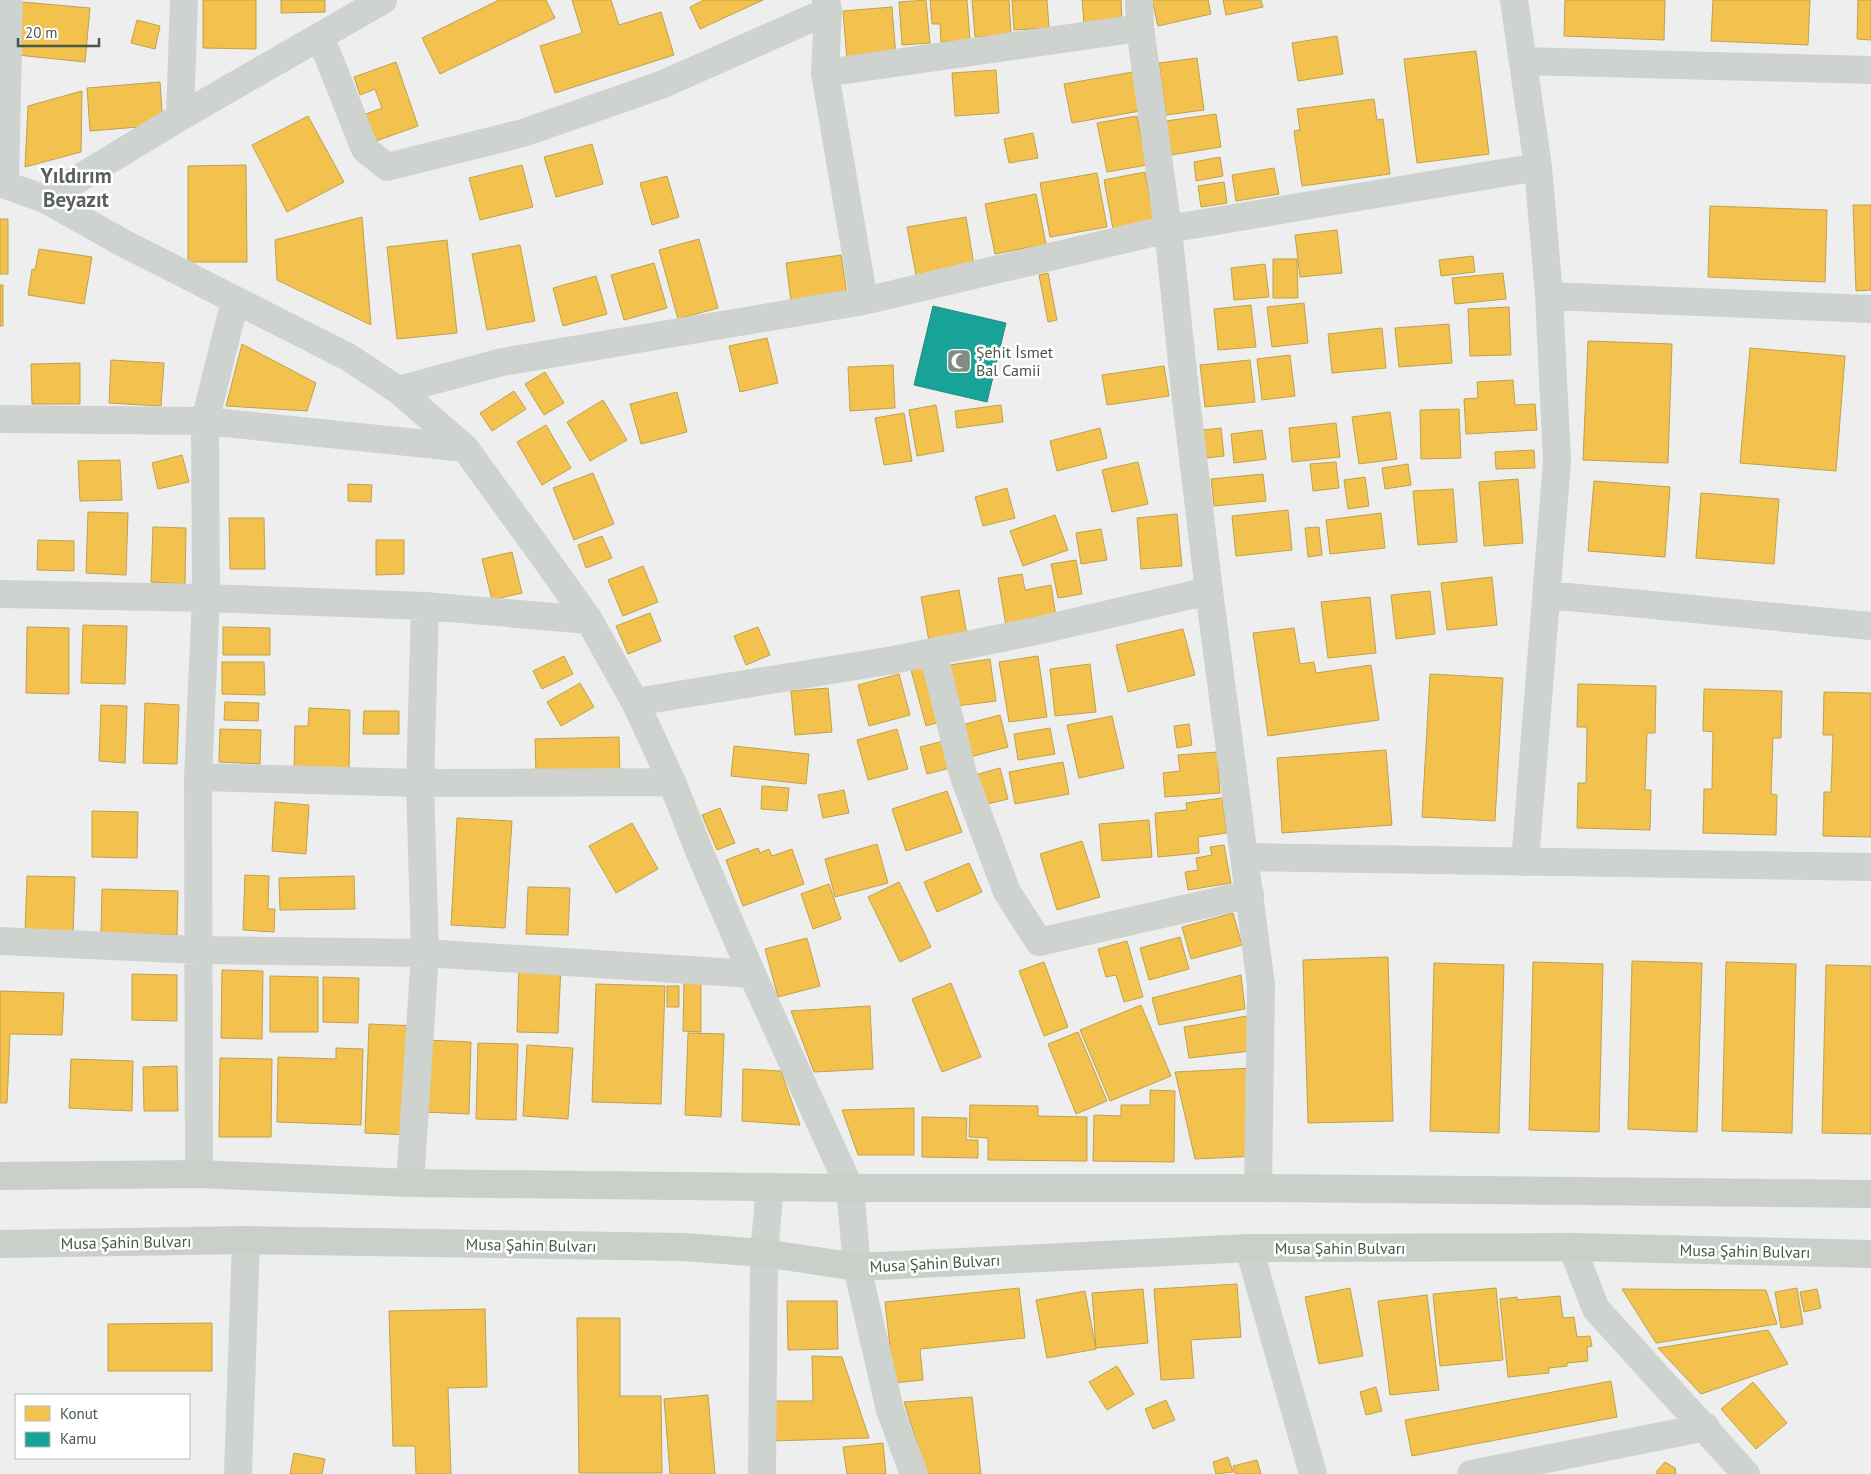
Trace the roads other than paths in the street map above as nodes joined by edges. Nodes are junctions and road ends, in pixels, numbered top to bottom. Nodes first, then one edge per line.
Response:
1 (9, 0) edge
2 (184, 0) edge
3 (383, 0) edge
4 (1139, 0) edge
5 (1514, 0) edge
6 (827, 6) edge
7 (1140, 28) junction
8 (320, 36) junction
9 (1523, 61) junction
10 (1871, 70) edge
11 (825, 73) junction
12 (180, 117) junction
13 (1538, 167) junction
14 (3, 184) edge
15 (45, 199) junction
16 (1168, 229) junction
17 (1549, 296) junction
18 (235, 301) junction
19 (864, 301) junction
20 (1871, 309) edge
21 (398, 390) junction
22 (0, 419) edge
23 (205, 422) junction
24 (465, 448) junction
25 (1209, 590) junction
26 (0, 594) edge
27 (1547, 595) junction
28 (206, 598) junction
29 (425, 606) junction
30 (589, 620) junction
31 (1871, 626) edge
32 (933, 652) junction
33 (635, 702) junction
34 (198, 778) junction
35 (672, 782) junction
36 (420, 783) junction
37 (1245, 857) junction
38 (1525, 862) junction
39 (1871, 867) edge
40 (1250, 894) junction
41 (0, 941) edge
42 (198, 950) junction
43 (425, 953) junction
44 (752, 974) junction
45 (199, 1174) junction
46 (0, 1176) edge
47 (410, 1183) junction
48 (770, 1188) junction
49 (850, 1188) junction
50 (1258, 1188) junction
51 (1871, 1194) edge
52 (246, 1240) junction
53 (0, 1244) edge
54 (1572, 1247) junction
55 (1249, 1248) junction
56 (0, 1253) edge
57 (764, 1253) junction
58 (1871, 1254) edge
59 (857, 1267) junction
60 (1706, 1427) junction
61 (238, 1474) edge
62 (762, 1474) edge
63 (914, 1474) edge
64 (1313, 1474) edge
65 (1471, 1474) edge
66 (1746, 1474) edge

1 - 14 street
2 - 12 street
3 - 8 street
4 - 7 street
5 - 9 street
6 - 8 street
6 - 11 street
7 - 11 street
7 - 16 street
8 - 12 street
9 - 10 street
9 - 13 street
11 - 19 street
12 - 15 street
13 - 16 street
13 - 17 street
14 - 15 street
15 - 18 street
16 - 19 street
16 - 25 street
17 - 20 street
17 - 27 street
18 - 21 street
18 - 23 street
19 - 21 street
21 - 24 street
22 - 23 street
23 - 24 street
23 - 28 street
24 - 30 street
25 - 32 street
25 - 37 street
26 - 28 street
27 - 31 street
27 - 38 street
28 - 29 street
28 - 34 street
29 - 30 street
29 - 36 street
30 - 33 street
32 - 33 street
32 - 40 street
33 - 35 street
34 - 36 street
34 - 42 street
35 - 36 street
35 - 44 street
36 - 43 street
37 - 38 street
37 - 40 street
38 - 39 street
40 - 50 street
41 - 42 street
42 - 43 street
42 - 45 street
43 - 44 street
43 - 47 street
44 - 49 street
45 - 46 main road
45 - 47 main road
47 - 48 main road
48 - 49 main road
48 - 57 street
49 - 50 main road
49 - 59 street
50 - 51 main road
52 - 53 main road, Musa Şahin Bulvarı
52 - 56 main road
52 - 57 main road, Musa Şahin Bulvarı
52 - 61 street
54 - 55 main road, Musa Şahin Bulvarı
54 - 58 main road, Musa Şahin Bulvarı
54 - 60 street
55 - 59 main road, Musa Şahin Bulvarı
55 - 64 street
57 - 59 main road, Musa Şahin Bulvarı
57 - 62 street
59 - 63 street
60 - 65 street
60 - 66 street

